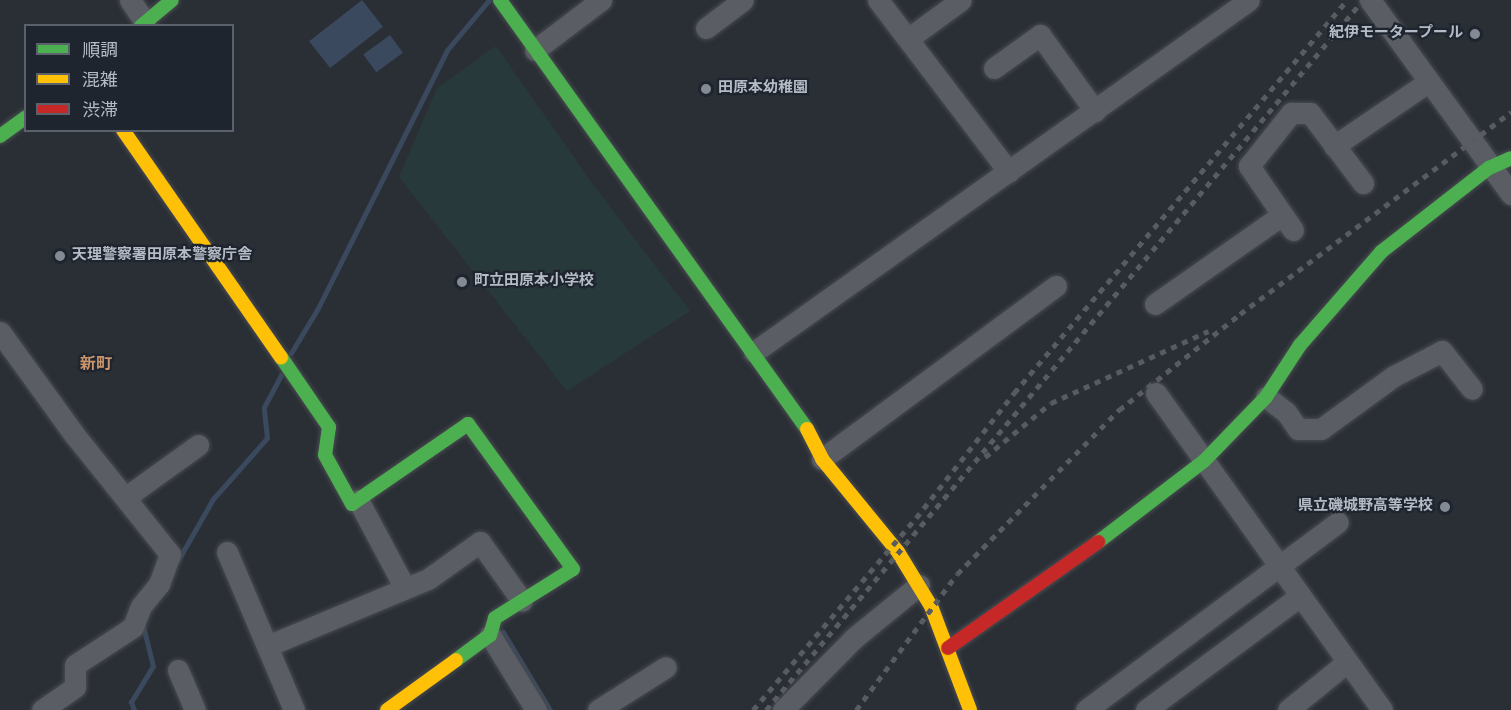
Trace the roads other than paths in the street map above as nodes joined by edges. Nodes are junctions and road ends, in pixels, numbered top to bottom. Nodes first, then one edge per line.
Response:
1 (130, 0) edge
2 (172, 0) edge
3 (500, 0) edge
4 (602, 0) edge
5 (743, 0) edge
6 (878, 0) edge
7 (961, 0) edge
8 (1249, 0) edge
9 (1377, 3) edge
10 (143, 24) edge
11 (706, 28) dead end
12 (909, 38) junction
13 (536, 50) junction
14 (994, 68) dead end
15 (1428, 82) junction
16 (1095, 111) junction
17 (24, 118) edge
18 (124, 132) edge
19 (0, 136) edge
20 (1334, 146) junction
21 (1511, 158) edge
22 (1489, 168) junction
23 (1009, 172) junction
24 (1363, 183) dead end
25 (1511, 194) edge
26 (1056, 286) dead end
27 (1155, 304) dead end
28 (0, 332) edge
29 (754, 352) junction
30 (1472, 389) dead end
31 (1156, 393) dead end
32 (1266, 397) junction
33 (198, 445) dead end
34 (822, 459) junction
35 (1204, 461) junction
36 (126, 497) junction
37 (358, 500) junction
38 (1338, 522) dead end
39 (227, 552) dead end
40 (1280, 567) junction
41 (920, 585) junction
42 (405, 588) junction
43 (1300, 596) junction
44 (522, 601) junction
45 (490, 635) junction
46 (267, 646) junction
47 (948, 648) junction
48 (1347, 662) junction
49 (666, 667) dead end
50 (178, 670) dead end
51 (1298, 707) edge
52 (42, 710) edge
53 (195, 710) edge
54 (294, 710) edge
55 (387, 710) edge
56 (536, 710) edge
57 (598, 710) edge
58 (783, 710) edge
59 (970, 710) edge
60 (1086, 710) edge
61 (1146, 710) edge
62 (1382, 710) edge

1 - 10 street
2 - 10 street
3 - 13 street
4 - 13 street
5 - 11 street
6 - 12 street
7 - 12 street
8 - 16 street
9 - 15 street
12 - 23 street
13 - 29 street
14 - 16 street
15 - 20 street
15 - 22 street
16 - 23 street
17 - 19 street
18 - 37 street
20 - 24 street
20 - 27 street
21 - 22 street
22 - 25 street
22 - 32 street
23 - 29 street
26 - 34 street
28 - 36 street
29 - 34 street
30 - 32 street
31 - 35 street
32 - 35 street
33 - 36 street
34 - 41 street
35 - 40 street
35 - 47 street
36 - 52 street
37 - 42 street
37 - 44 street
38 - 40 street
39 - 46 street
40 - 43 street
40 - 60 street
41 - 47 street
41 - 58 street
42 - 44 street
42 - 46 street
43 - 48 street
43 - 61 street
44 - 45 street
45 - 55 street
45 - 56 street
46 - 54 street
47 - 59 street
48 - 51 street
48 - 62 street
49 - 57 street
50 - 53 street

